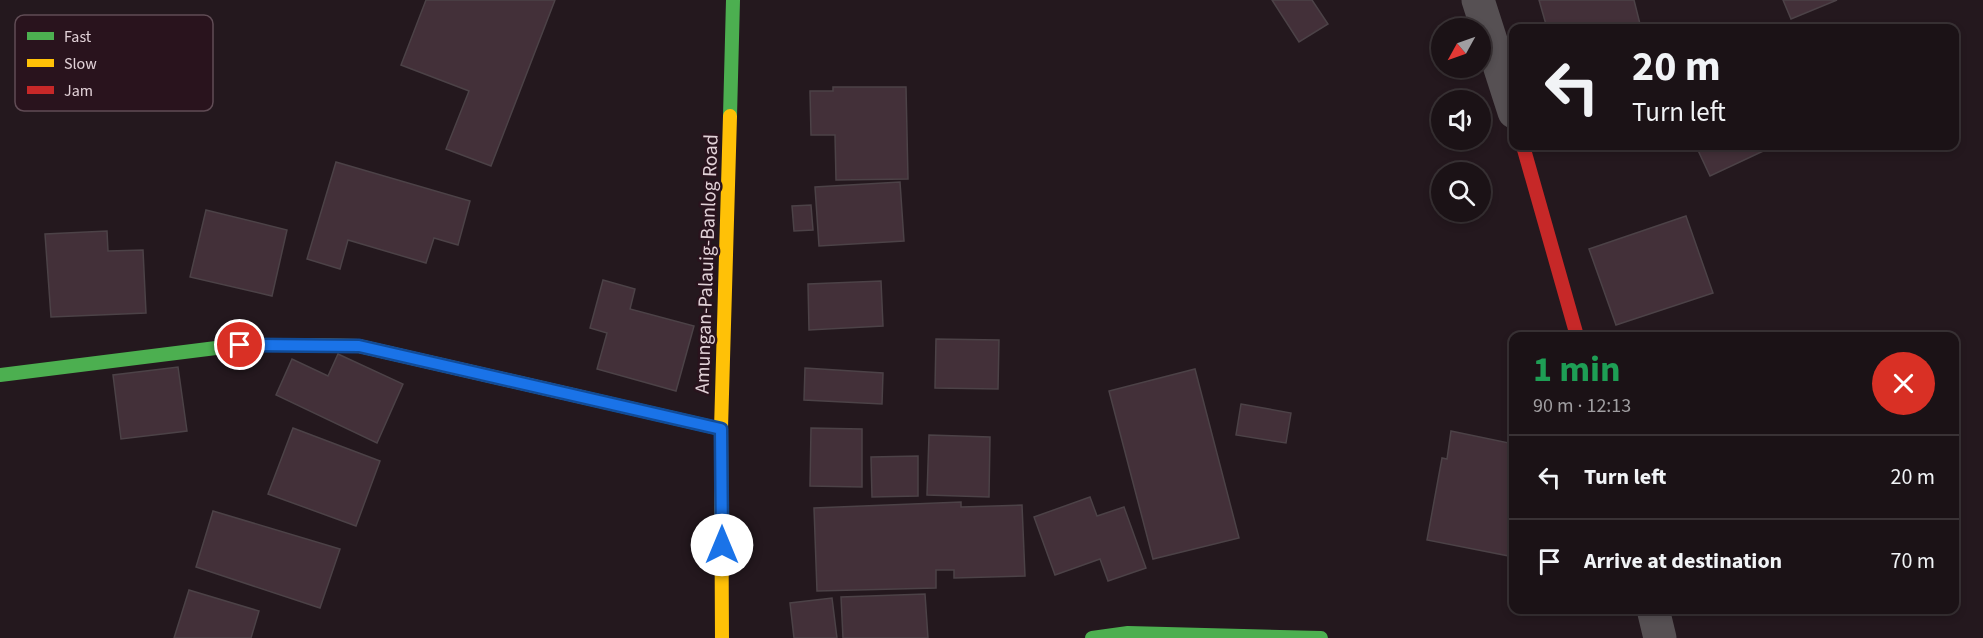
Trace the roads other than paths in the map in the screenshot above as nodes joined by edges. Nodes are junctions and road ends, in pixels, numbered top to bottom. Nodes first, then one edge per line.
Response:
1 (734, 0) edge
2 (1478, 0) edge
3 (1509, 96) edge
4 (1524, 150) edge
5 (1576, 332) edge
6 (0, 375) edge
7 (721, 429) junction
8 (1654, 614) edge
9 (722, 638) edge
10 (1092, 638) edge
11 (1321, 638) edge
12 (1660, 638) edge

1 - 7 street, Amungan-Palauig-Banlog Road
2 - 3 street
4 - 5 street
6 - 7 street
7 - 9 street, Amungan-Palauig-Banlog Road
8 - 12 street
10 - 11 street

